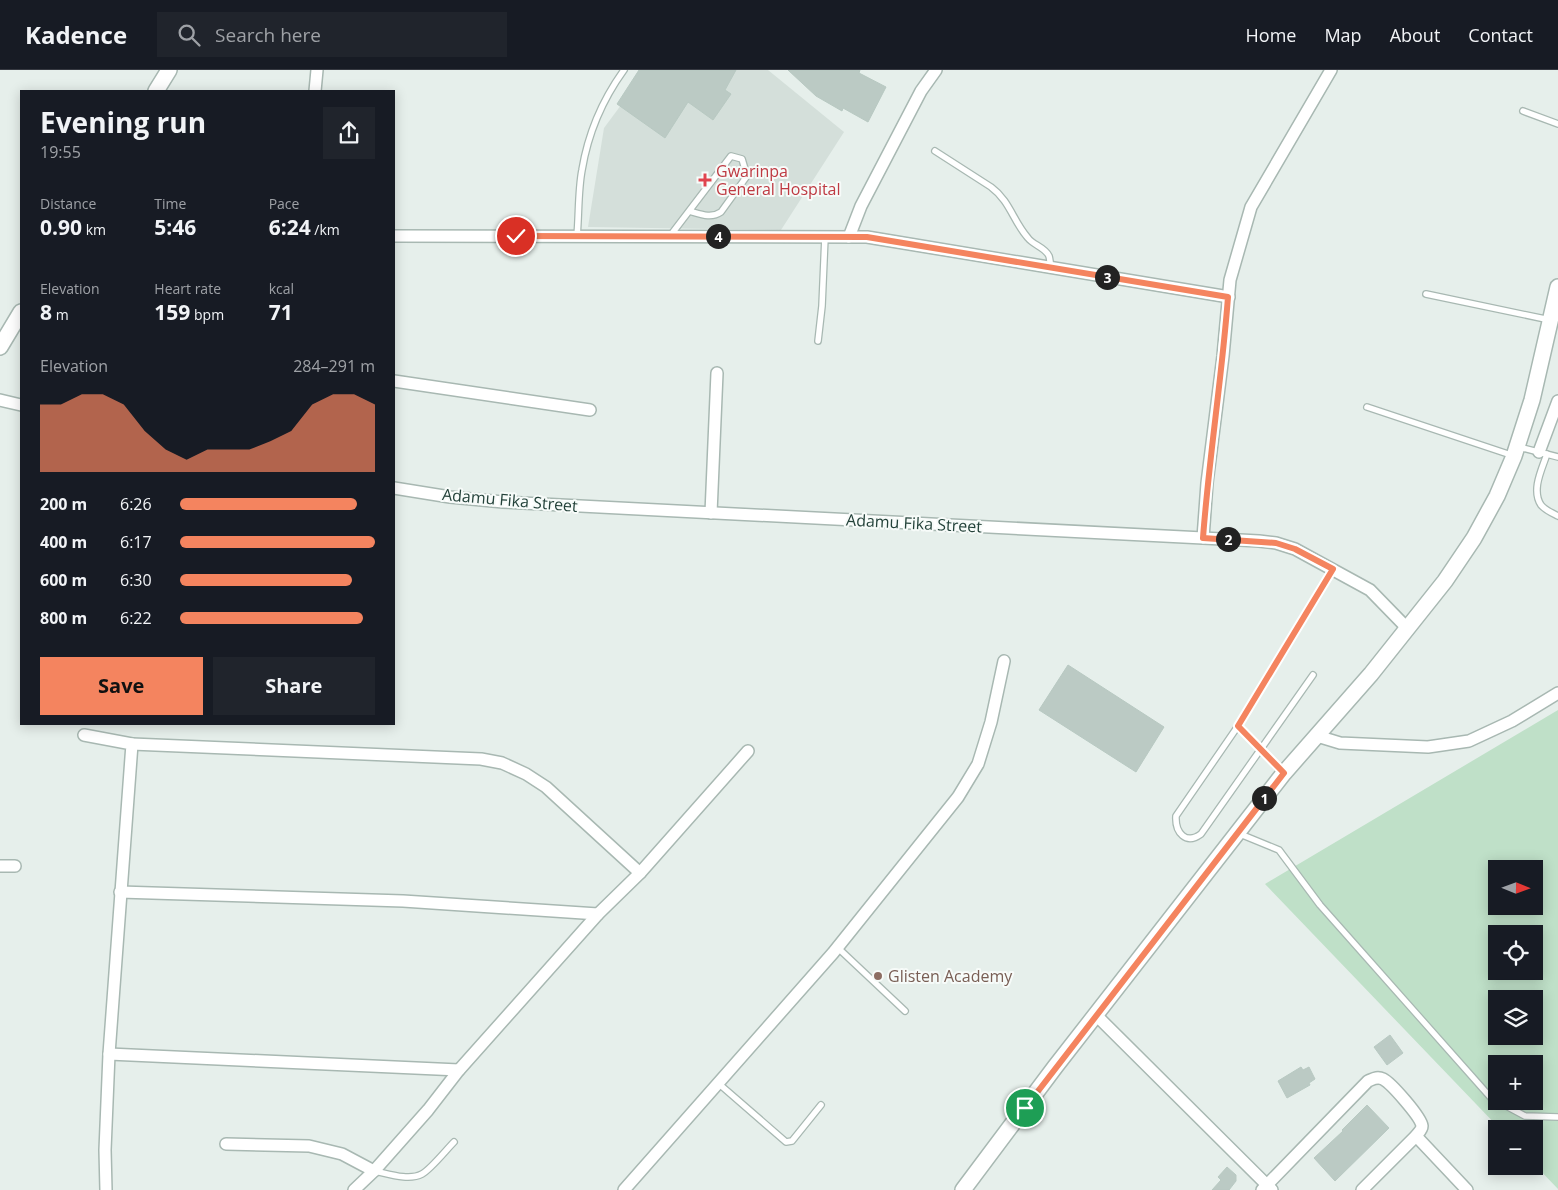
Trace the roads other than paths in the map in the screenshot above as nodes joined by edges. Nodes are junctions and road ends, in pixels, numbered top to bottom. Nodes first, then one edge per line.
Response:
1 (169, 70) edge
2 (317, 70) edge
3 (624, 70) edge
4 (936, 70) edge
5 (1331, 70) edge
6 (157, 90) edge
7 (315, 90) edge
8 (1523, 111) dead end
9 (1558, 124) edge
10 (934, 151) dead end
11 (689, 211) junction
12 (395, 236) edge
13 (577, 236) junction
14 (670, 236) junction
15 (825, 237) junction
16 (849, 237) junction
17 (1051, 267) junction
18 (1558, 287) edge
19 (1426, 294) dead end
20 (1228, 297) junction
21 (20, 314) edge
22 (1550, 320) junction
23 (818, 341) dead end
24 (0, 347) edge
25 (717, 373) dead end
26 (395, 381) edge
27 (0, 400) edge
28 (1558, 401) edge
29 (20, 405) edge
30 (1367, 407) dead end
31 (590, 410) dead end
32 (1515, 451) junction
33 (1543, 453) junction
34 (1558, 458) edge
35 (395, 488) edge
36 (711, 513) junction
37 (1558, 516) edge
38 (1203, 538) junction
39 (1333, 569) junction
40 (1408, 628) junction
41 (1004, 661) dead end
42 (1313, 675) dead end
43 (1558, 693) edge
44 (1238, 726) junction
45 (84, 735) dead end
46 (1317, 736) junction
47 (132, 744) junction
48 (1260, 749) junction
49 (748, 751) dead end
50 (1284, 773) junction
51 (1238, 833) junction
52 (0, 866) edge
53 (15, 866) dead end
54 (640, 873) junction
55 (120, 892) junction
56 (598, 914) junction
57 (838, 947) junction
58 (905, 1011) dead end
59 (1096, 1015) junction
60 (109, 1054) junction
61 (459, 1070) junction
62 (718, 1084) junction
63 (1488, 1094) edge
64 (821, 1105) dead end
65 (1514, 1110) edge
66 (1558, 1117) edge
67 (1416, 1136) junction
68 (454, 1142) dead end
69 (226, 1144) dead end
70 (374, 1171) junction
71 (1267, 1188) edge
72 (106, 1190) edge
73 (354, 1190) edge
74 (624, 1190) edge
75 (963, 1190) edge
76 (1362, 1190) edge
77 (1467, 1190) edge

1 - 6 street
2 - 7 street
3 - 13 lane
4 - 16 street
5 - 20 street
8 - 9 lane
10 - 17 lane
11 - 11 lane
11 - 14 lane
12 - 13 street
13 - 14 street
14 - 15 street
15 - 16 street
15 - 23 lane
16 - 17 street
17 - 20 street
18 - 22 street
19 - 22 lane
20 - 38 street
21 - 24 street
22 - 32 street
25 - 36 street
26 - 31 street
27 - 29 street
28 - 33 street
30 - 32 lane
32 - 33 lane
32 - 40 street
33 - 34 lane
33 - 37 lane
35 - 36 street, Adamu Fika Street
36 - 38 street, Adamu Fika Street
38 - 39 street, Adamu Fika Street
39 - 40 street, Adamu Fika Street
39 - 44 lane
40 - 46 street
41 - 57 street
42 - 48 lane
43 - 46 street
44 - 48 lane
44 - 48 lane
45 - 47 street
46 - 50 street
47 - 54 street
47 - 55 street
48 - 50 lane
49 - 54 street
50 - 51 street
51 - 59 street
51 - 63 lane
52 - 53 street
54 - 56 street
55 - 56 street
55 - 60 street
56 - 61 street
57 - 58 lane
57 - 62 street
59 - 71 street
59 - 75 street
60 - 61 street
60 - 72 street
61 - 70 street
62 - 64 lane
62 - 74 street
65 - 66 lane
67 - 71 street
67 - 76 street
67 - 77 street
68 - 70 lane
69 - 70 street
70 - 73 street

